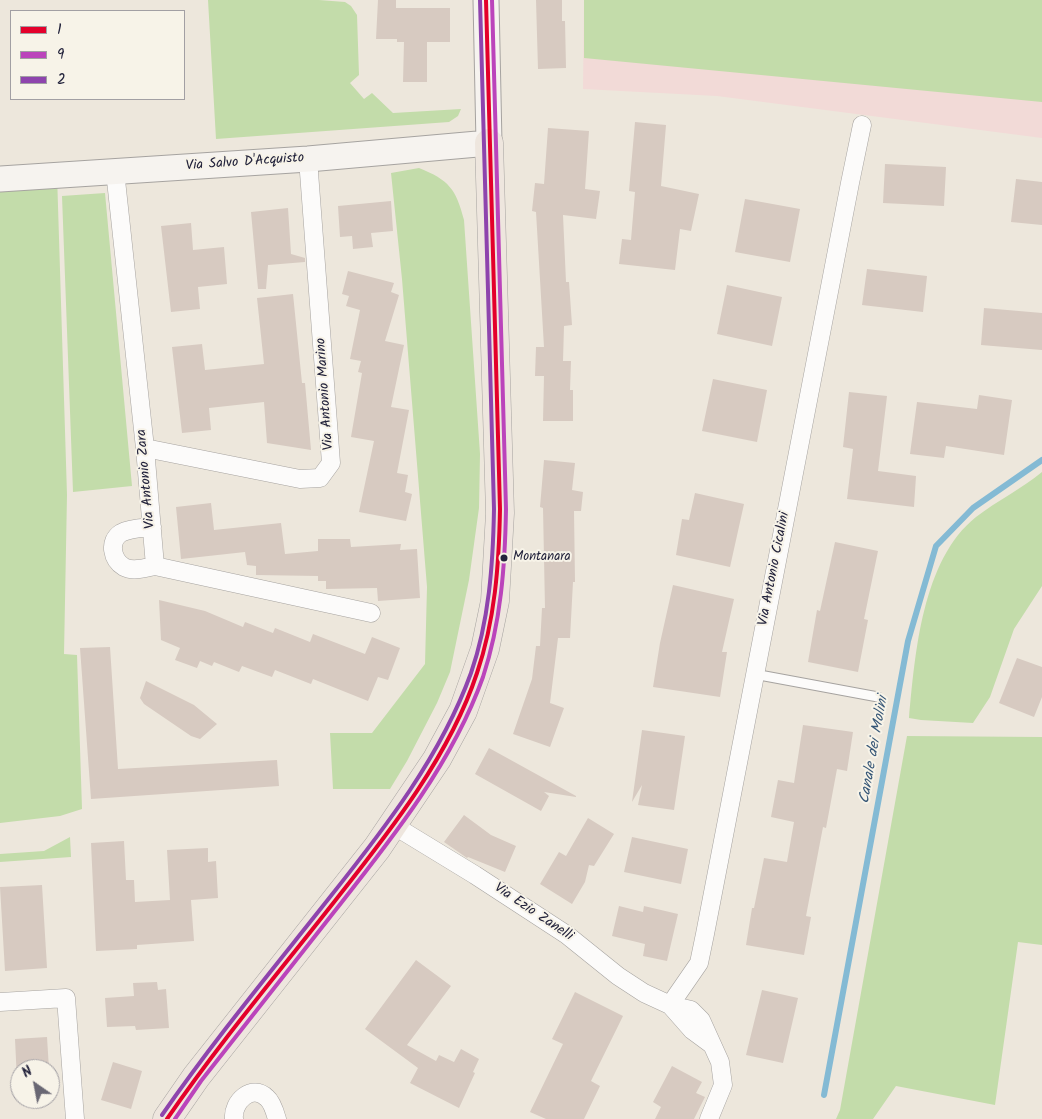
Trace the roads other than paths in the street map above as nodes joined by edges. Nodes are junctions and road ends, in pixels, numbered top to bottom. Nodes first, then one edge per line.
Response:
1 (486, 0) edge
2 (862, 125) dead end
3 (489, 142) junction
4 (308, 159) junction
5 (115, 171) junction
6 (0, 180) edge
7 (145, 448) junction
8 (152, 527) junction
9 (155, 566) junction
10 (371, 613) dead end
11 (754, 674) junction
12 (878, 697) dead end
13 (393, 826) junction
14 (0, 1002) edge
15 (670, 1005) junction
16 (170, 1118) edge
17 (75, 1119) edge
18 (234, 1119) edge
19 (277, 1119) edge
20 (709, 1119) edge

1 - 3 street
2 - 11 street, Via Antonio Cicalini
3 - 4 street, Via Salvo D'Acquisto
3 - 13 main road
4 - 5 street, Via Salvo D'Acquisto
4 - 7 street, Via Antonio Marino
5 - 6 street, Via Salvo D'Acquisto
5 - 7 street, Via Antonio Zara
7 - 8 street, Via Antonio Zara
8 - 9 street, Via Antonio Zara
8 - 9 street
9 - 10 street
11 - 12 lane
11 - 15 street, Via Antonio Cicalini
13 - 15 street, Via Ezio Zanelli
13 - 16 main road
14 - 17 street
15 - 20 street
18 - 19 street

